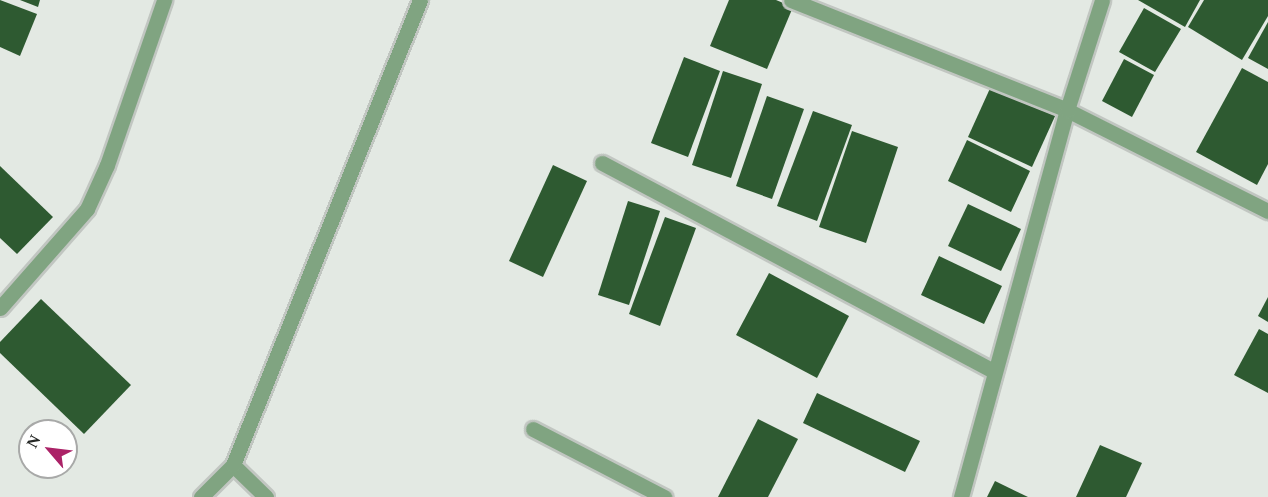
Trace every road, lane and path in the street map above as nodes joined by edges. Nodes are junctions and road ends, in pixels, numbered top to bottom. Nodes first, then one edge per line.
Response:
1 (164, 0) edge
2 (420, 0) edge
3 (791, 0) edge
4 (1102, 0) edge
5 (1067, 110) junction
6 (602, 163) dead end
7 (1268, 211) edge
8 (0, 308) edge
9 (993, 371) junction
10 (533, 429) dead end
11 (233, 465) junction
12 (201, 497) edge
13 (266, 497) edge
14 (664, 497) edge
15 (961, 497) edge

1 - 8 street
2 - 11 street
3 - 5 street
4 - 5 street
5 - 7 street
5 - 9 street
6 - 9 street
9 - 15 street
10 - 14 street
11 - 12 street
11 - 13 street

